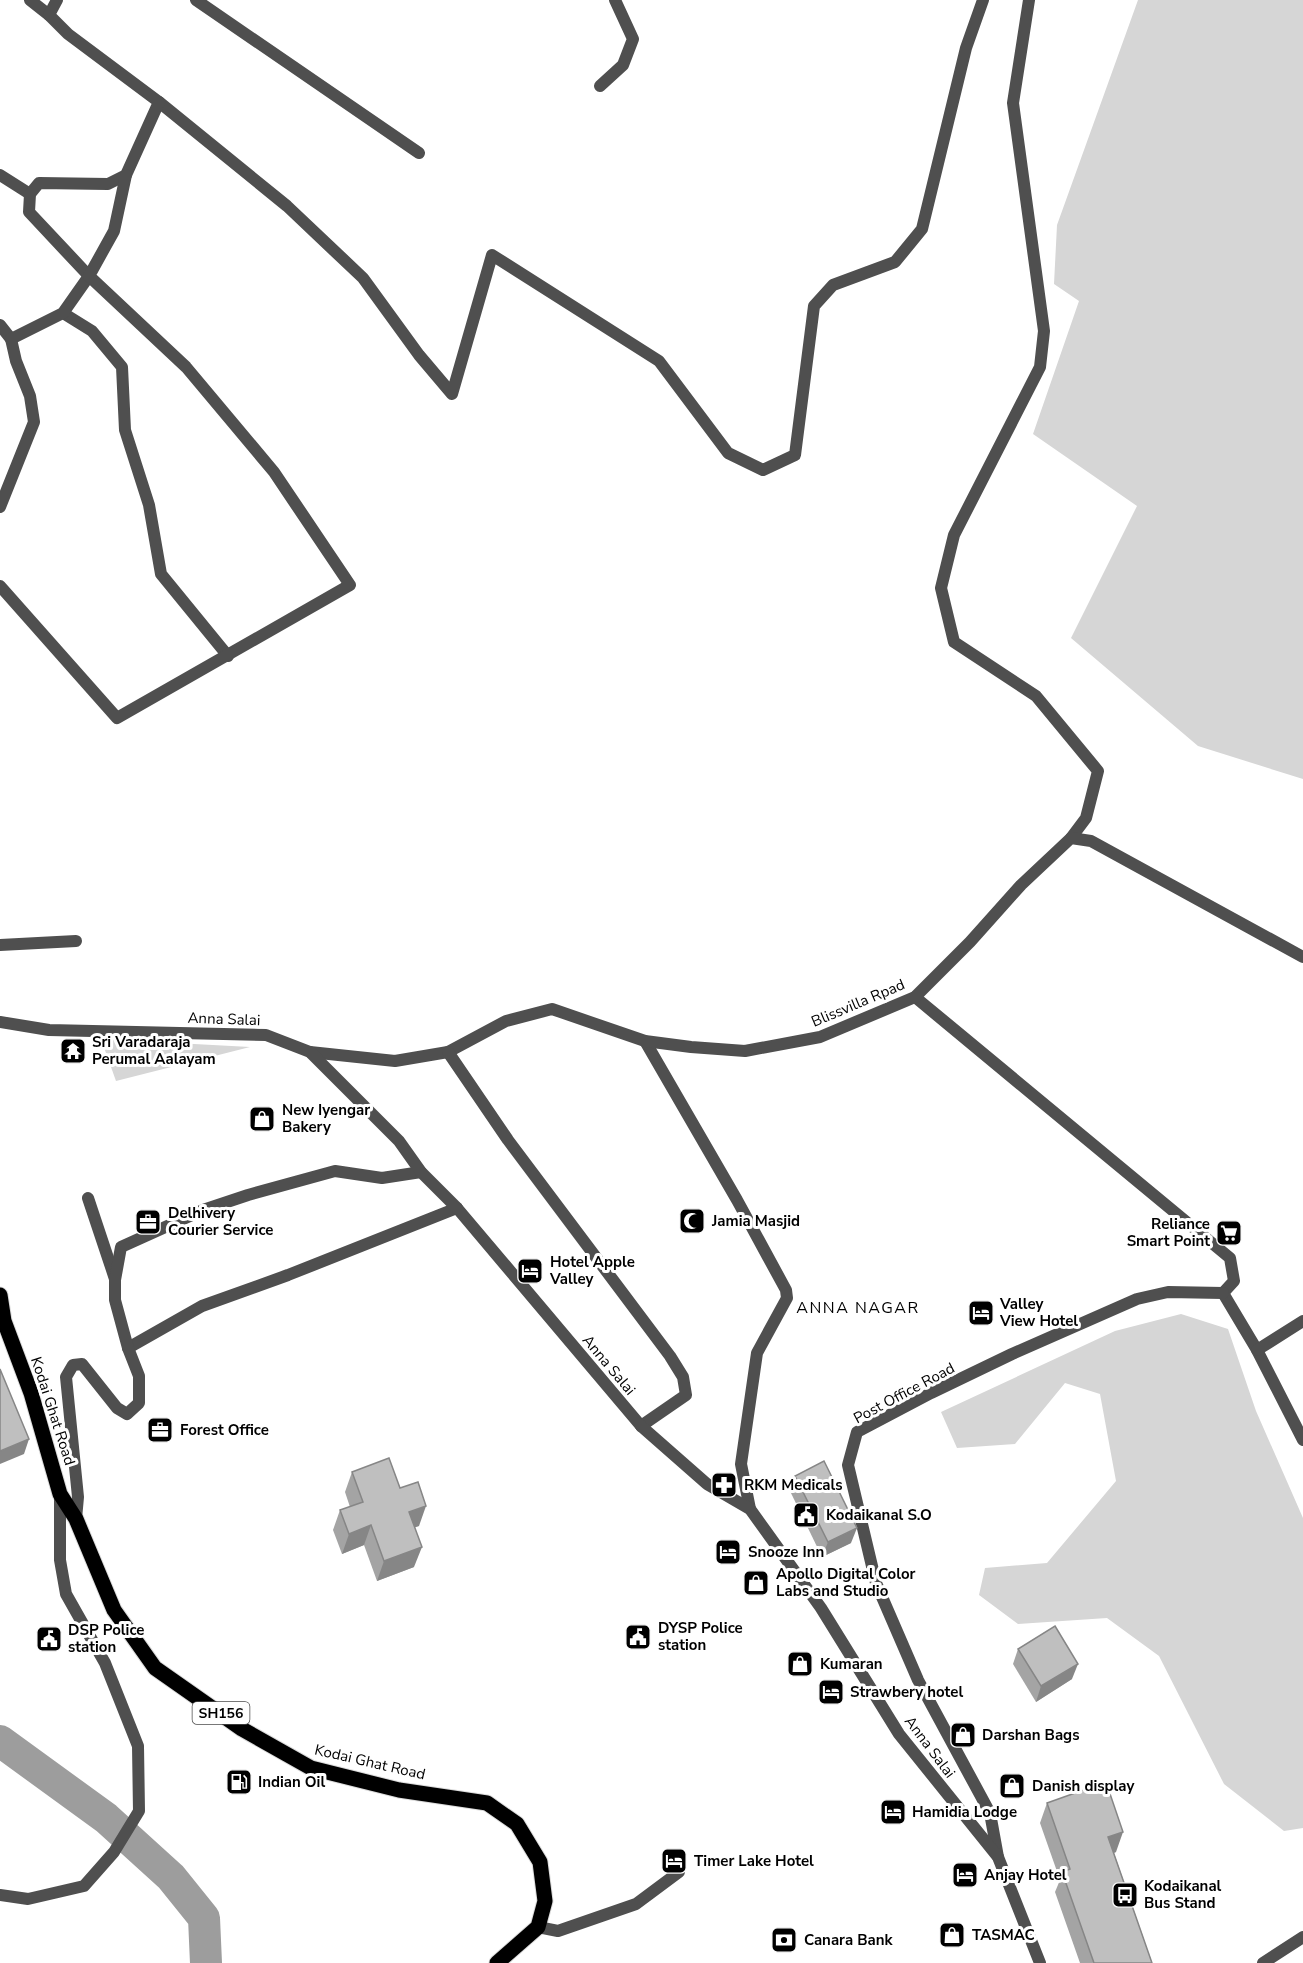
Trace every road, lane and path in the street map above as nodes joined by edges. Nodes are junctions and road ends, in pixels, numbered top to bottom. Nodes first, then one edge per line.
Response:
1 (30, 0) edge
2 (57, 0) edge
3 (196, 0) edge
4 (615, 0) edge
5 (983, 0) edge
6 (1025, 1) edge
7 (49, 15) junction
8 (600, 86) dead end
9 (159, 102) junction
10 (419, 153) dead end
11 (0, 175) edge
12 (126, 175) junction
13 (30, 194) junction
14 (90, 276) junction
15 (63, 313) junction
16 (0, 325) edge
17 (11, 339) junction
18 (0, 507) edge
19 (0, 586) edge
20 (228, 656) junction
21 (1071, 838) junction
22 (76, 941) dead end
23 (0, 945) edge
24 (1303, 957) edge
25 (915, 997) junction
26 (0, 1022) edge
27 (645, 1041) junction
28 (310, 1052) junction
29 (448, 1052) junction
30 (421, 1172) junction
31 (88, 1198) dead end
32 (457, 1208) junction
33 (115, 1280) junction
34 (1222, 1293) junction
35 (0, 1295) edge
36 (1303, 1321) edge
37 (128, 1347) junction
38 (1257, 1350) junction
39 (641, 1426) junction
40 (1303, 1440) edge
41 (60, 1494) junction
42 (750, 1509) junction
43 (76, 1519) junction
44 (998, 1857) junction
45 (679, 1872) dead end
46 (0, 1895) edge
47 (538, 1927) junction
48 (1303, 1938) edge
49 (497, 1963) edge
50 (1040, 1963) edge
51 (1263, 1963) edge

1 - 7 street
2 - 7 street
3 - 10 street
4 - 8 street
5 - 9 street
6 - 21 street, Blissvilla Rpad
7 - 9 street
9 - 12 street
11 - 13 street
12 - 13 street
12 - 14 street
13 - 14 street
14 - 15 street
14 - 20 street
15 - 17 street
15 - 20 street
16 - 17 street
17 - 18 street
19 - 20 street
21 - 24 street
21 - 25 street, Blissvilla Rpad
22 - 23 street
25 - 27 street, Blissvilla Rpad
25 - 34 street
26 - 28 street, Anna Salai
27 - 29 street, Blissvilla Rpad
27 - 42 street
28 - 29 street, Blissvilla Rpad
28 - 30 street, Anna Salai
29 - 39 street
30 - 32 street, Anna Salai
30 - 33 street
31 - 33 street
32 - 37 street
32 - 39 street, Anna Salai
33 - 37 street
34 - 38 street
34 - 44 street, Post Office Road
35 - 41 main road, Kodai Ghat Road / SH156
36 - 38 street
37 - 43 street
38 - 40 street
39 - 42 street, Anna Salai
41 - 43 main road, Kodai Ghat Road / SH156
41 - 46 street
42 - 44 street, Anna Salai
43 - 47 main road, Kodai Ghat Road / SH156
44 - 50 street, Anna Salai
45 - 47 street
47 - 49 main road
48 - 51 street

